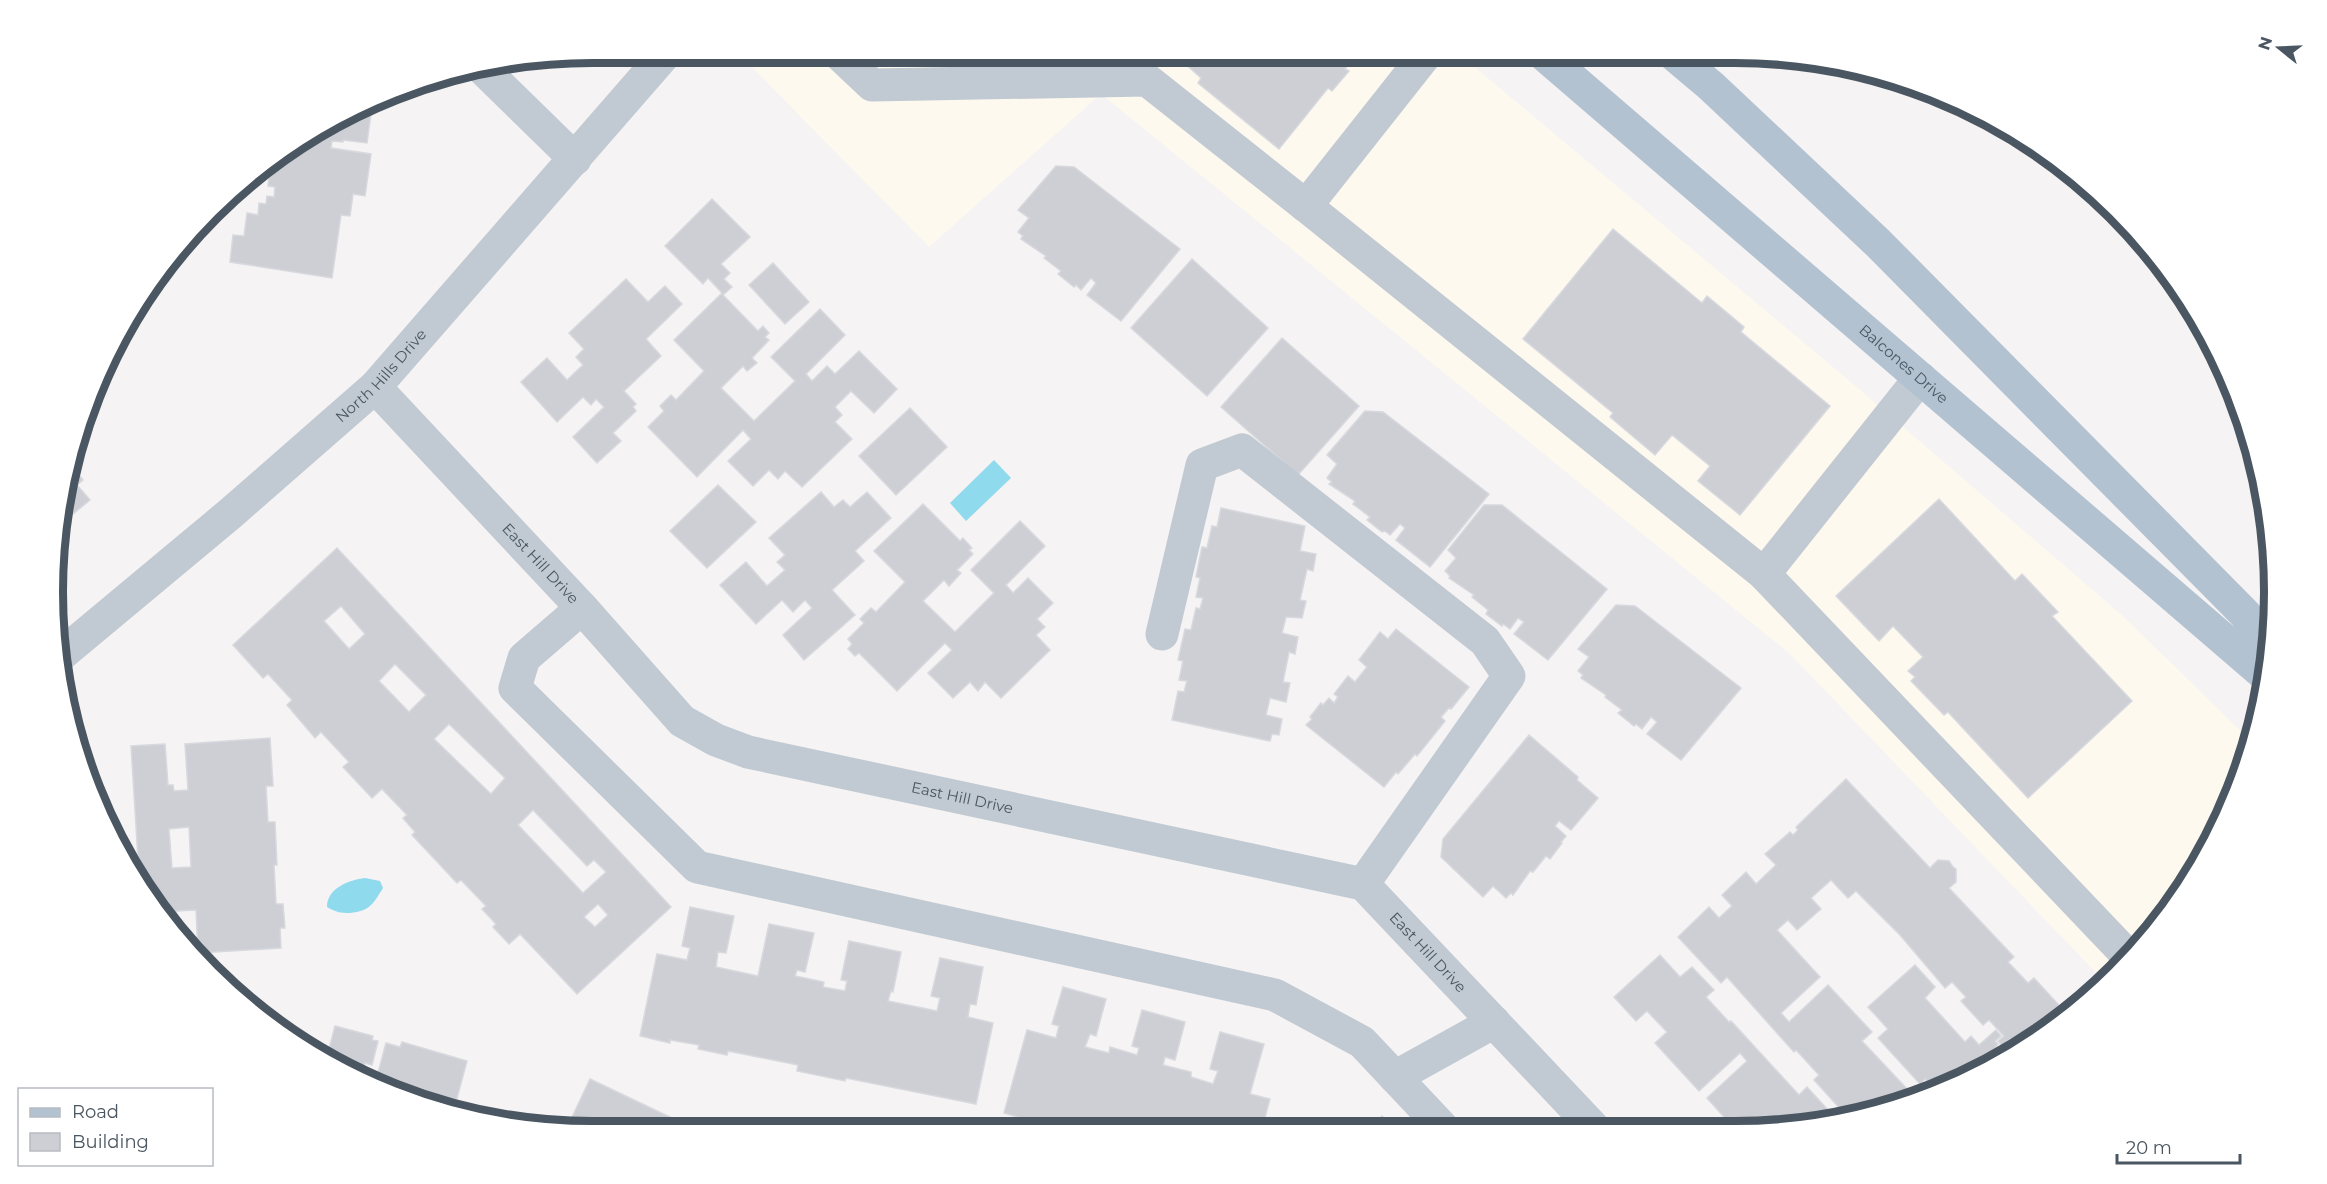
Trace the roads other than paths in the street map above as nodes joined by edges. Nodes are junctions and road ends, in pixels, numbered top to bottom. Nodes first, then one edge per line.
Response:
1 (657, 63) edge
2 (849, 63) edge
3 (1419, 63) edge
4 (1554, 63) edge
5 (1684, 63) edge
6 (1069, 67) edge
7 (487, 73) edge
8 (575, 159) junction
9 (1306, 206) junction
10 (1920, 378) junction
11 (375, 387) junction
12 (1764, 574) junction
13 (582, 608) junction
14 (1162, 634) dead end
15 (2262, 636) edge
16 (67, 650) edge
17 (2258, 669) edge
18 (1364, 884) junction
19 (2123, 951) edge
20 (1494, 1022) junction
21 (1395, 1077) junction
22 (1436, 1121) edge
23 (1587, 1121) edge

1 - 8 street, North Hills Drive
2 - 6 street
3 - 9 street
4 - 10 main road, Balcones Drive
5 - 15 main road
6 - 9 street
7 - 8 street
8 - 11 street, North Hills Drive
9 - 12 street
10 - 12 street
10 - 17 main road, Balcones Drive
11 - 13 street, East Hill Drive
11 - 16 street, North Hills Drive
12 - 19 street
13 - 18 street, East Hill Drive
13 - 21 street
14 - 18 street
18 - 20 street, East Hill Drive
20 - 21 street
20 - 23 street, East Hill Drive
21 - 22 street

